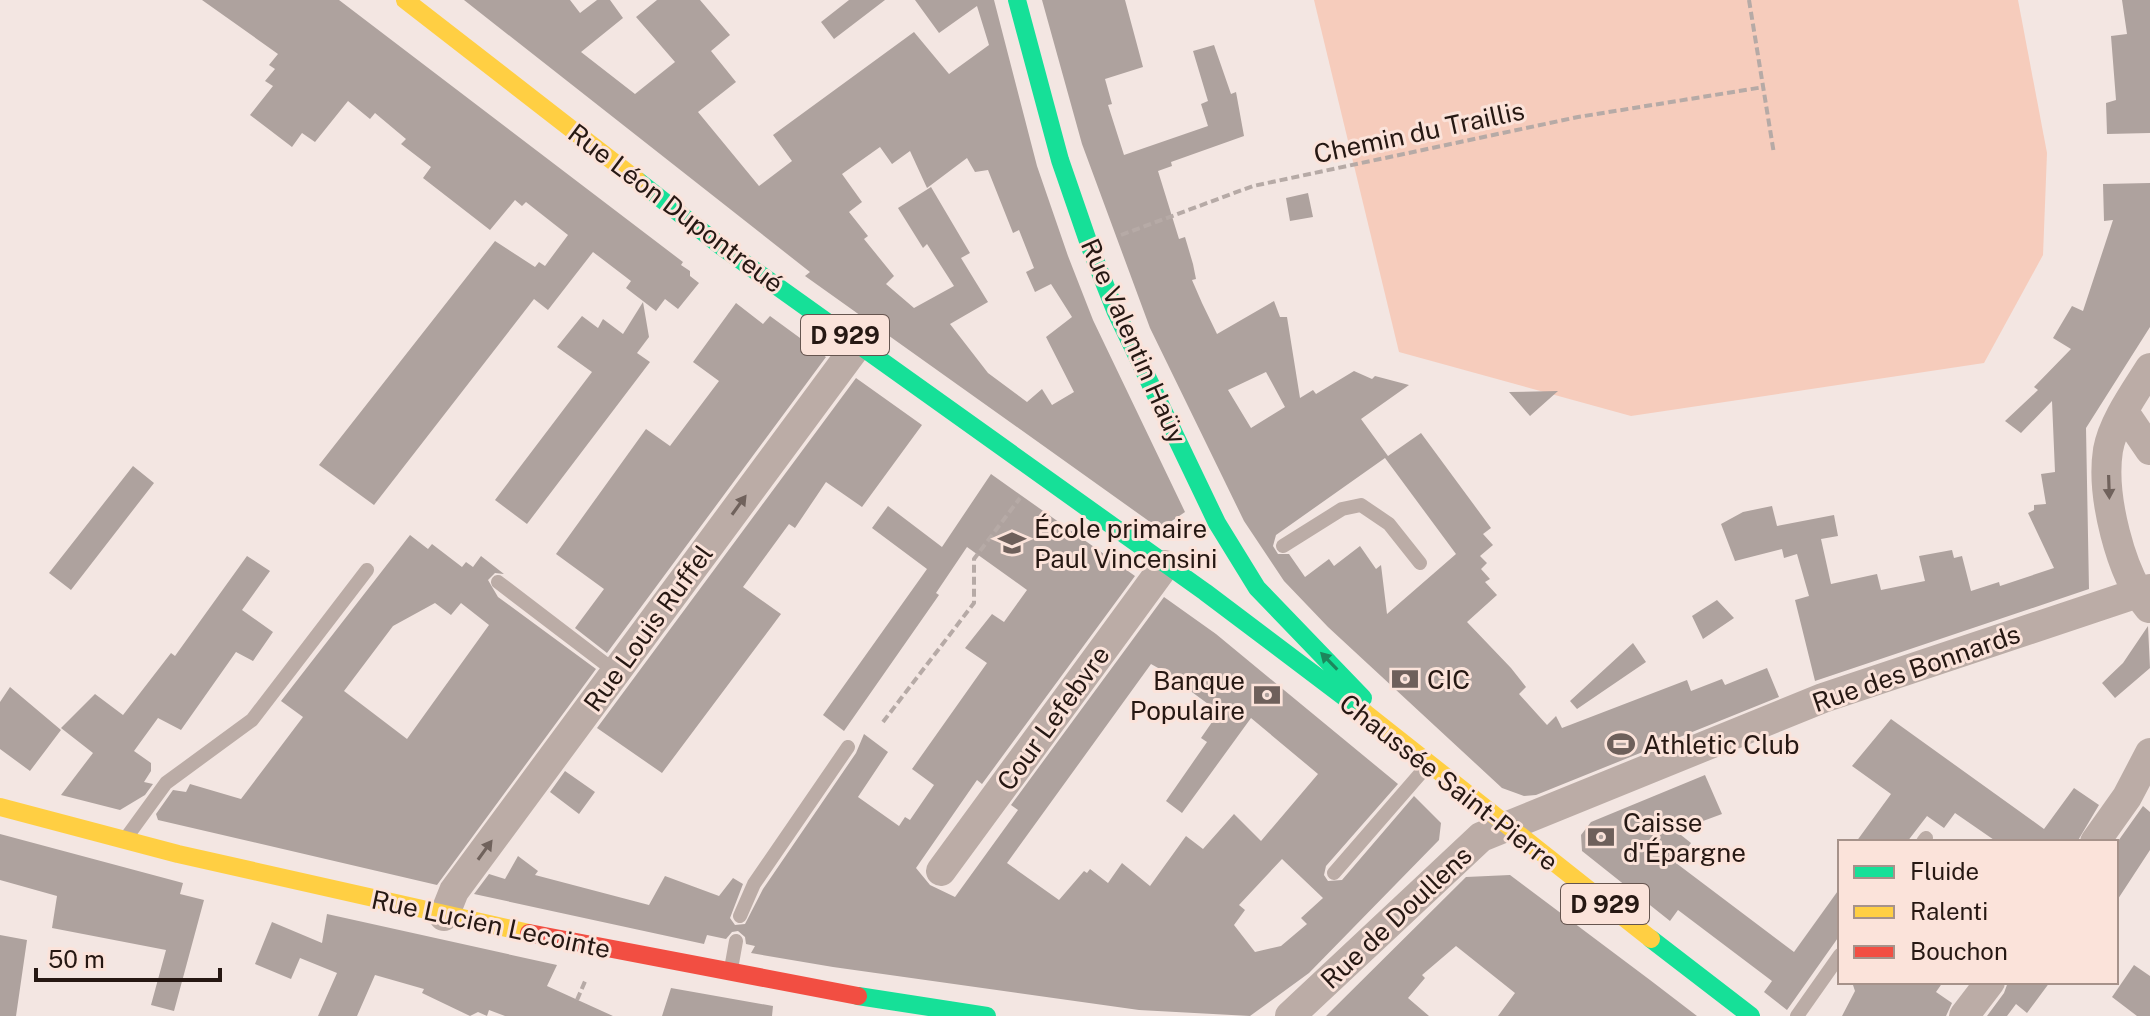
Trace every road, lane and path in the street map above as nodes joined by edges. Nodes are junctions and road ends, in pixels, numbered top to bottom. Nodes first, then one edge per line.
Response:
1 (405, 0) edge
2 (1017, 0) edge
3 (1749, 0) edge
4 (1764, 87) junction
5 (1774, 154) dead end
6 (1090, 247) junction
7 (858, 344) junction
8 (2150, 368) edge
9 (2124, 412) junction
10 (2150, 450) edge
11 (1038, 474) junction
12 (1217, 523) junction
13 (1283, 546) dead end
14 (1208, 548) dead end
15 (1420, 563) dead end
16 (1228, 566) junction
17 (1181, 569) junction
18 (367, 570) dead end
19 (498, 582) dead end
20 (1205, 592) junction
21 (2146, 597) edge
22 (616, 672) junction
23 (1379, 721) junction
24 (883, 722) dead end
25 (848, 747) dead end
26 (2150, 753) edge
27 (1430, 763) junction
28 (0, 807) edge
29 (1506, 825) junction
30 (2102, 831) edge
31 (124, 841) junction
32 (941, 871) dead end
33 (1334, 873) dead end
34 (444, 916) junction
35 (740, 916) dead end
36 (736, 941) dead end
37 (1838, 958) edge
38 (730, 974) junction
39 (1988, 984) edge
40 (987, 1016) edge
41 (1290, 1016) edge
42 (1751, 1016) edge
43 (1797, 1016) edge
44 (1964, 1016) edge

1 - 7 street, Rue Léon Dupontreué / D 929
2 - 6 street, Rue Valentin Haüy
3 - 4 path
4 - 5 path
4 - 6 path, Chemin du Traillis
6 - 12 street, Rue Valentin Haüy
7 - 11 street, Rue Léon Dupontreué / D 929
22 -> 7 street, Rue Louis Ruffel
8 - 9 street
9 - 10 street
9 -> 21 street
11 - 17 street, Rue Léon Dupontreué / D 929
11 - 24 path
12 - 14 street
12 - 16 street, D 929
13 - 15 lane
16 - 20 street
23 -> 16 street, D 929
17 - 20 street, Chaussée Saint-Pierre / D 929
17 - 32 street, Cour Lefebvre
18 - 31 lane
19 - 22 lane
20 - 23 street, Chaussée Saint-Pierre / D 929
21 - 29 street, Rue des Bonnards
34 -> 22 street, Rue Louis Ruffel
23 - 27 street, Chaussée Saint-Pierre / D 929
25 - 35 lane
26 - 30 street
27 - 29 street, Chaussée Saint-Pierre / D 929
27 - 33 lane
28 - 31 street, Rue Lucien Lecointe
29 - 41 street, Rue de Doullens
29 - 42 street, Chaussée Saint-Pierre / D 929
31 - 34 street, Rue Lucien Lecointe
34 - 38 street, Rue Lucien Lecointe
36 - 38 lane
37 - 43 lane
38 - 40 street, Rue Lucien Lecointe
39 - 44 street

